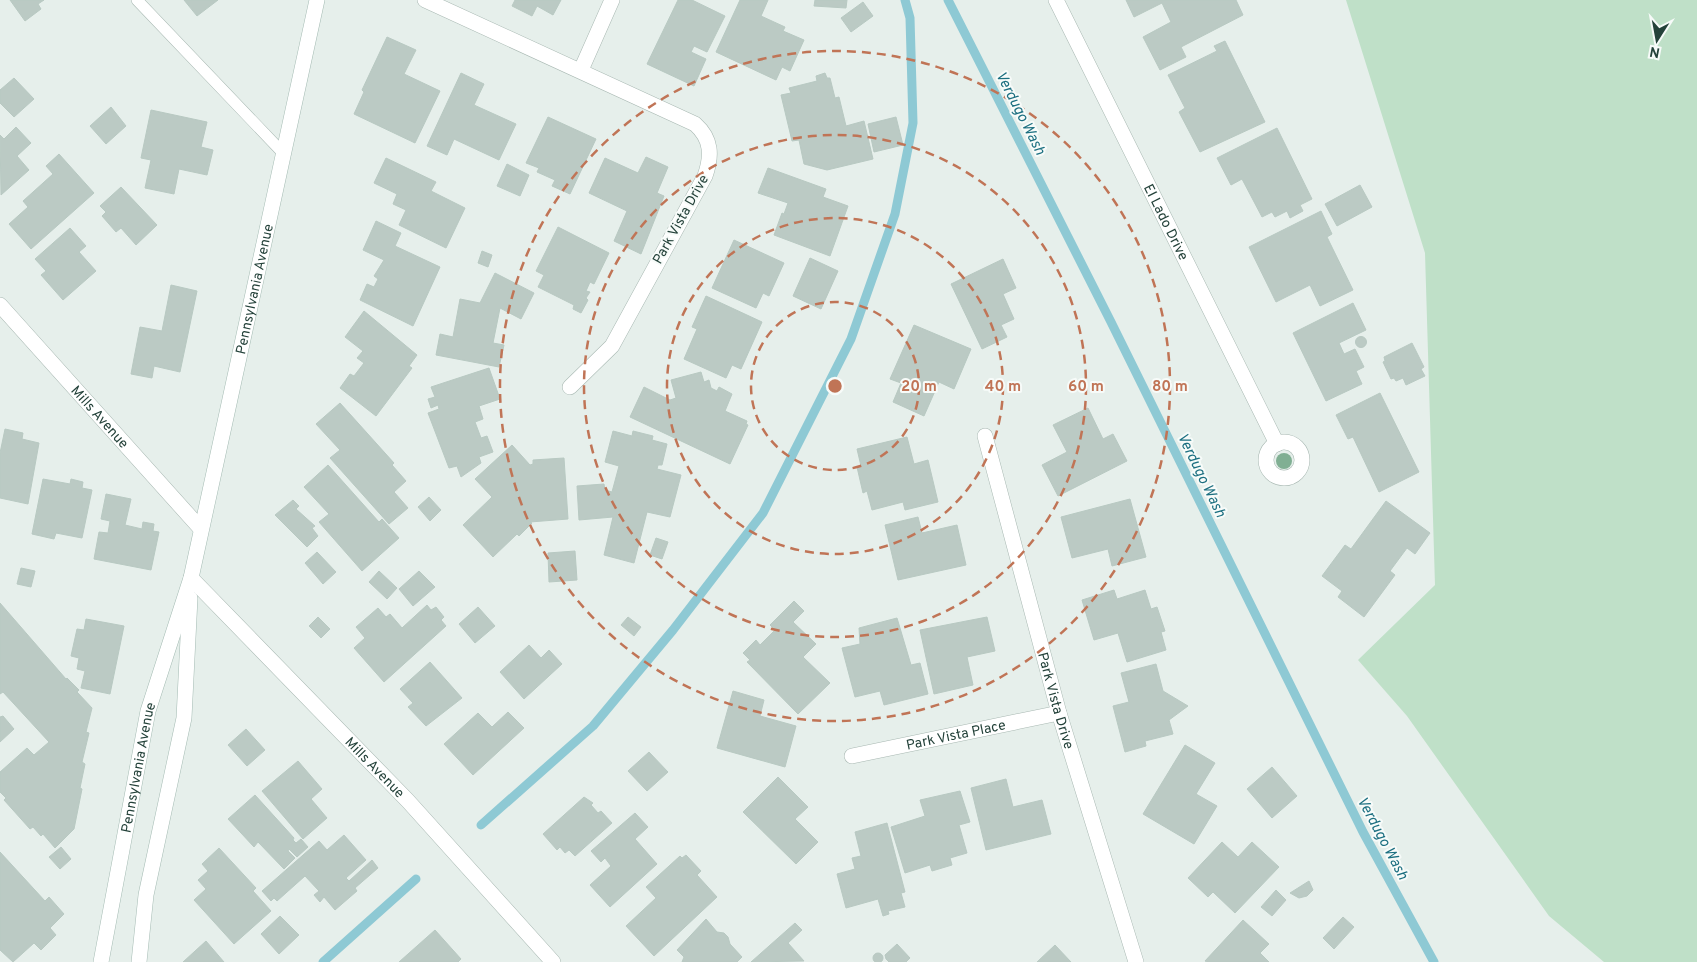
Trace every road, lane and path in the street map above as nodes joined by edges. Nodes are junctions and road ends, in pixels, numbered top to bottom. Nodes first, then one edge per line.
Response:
1 (137, 0) edge
2 (317, 0) edge
3 (425, 0) edge
4 (612, 0) edge
5 (1056, 0) edge
6 (581, 70) junction
7 (284, 154) junction
8 (0, 305) edge
9 (570, 387) dead end
10 (985, 436) dead end
11 (1277, 444) dead end
12 (201, 529) junction
13 (191, 578) junction
14 (1060, 713) junction
15 (852, 756) dead end
16 (101, 962) edge
17 (138, 962) edge
18 (553, 962) edge
19 (1136, 962) edge

1 - 7 lane
2 - 7 street, Pennsylvania Avenue
3 - 6 street, Park Vista Drive
4 - 6 street
5 - 11 street, El Lado Drive
6 - 9 street, Park Vista Drive
7 - 12 street, Pennsylvania Avenue
8 - 12 street, Mills Avenue
10 - 14 street, Park Vista Drive
12 - 13 street, Pennsylvania Avenue
13 - 16 street, Pennsylvania Avenue
13 - 17 street, Pennsylvania Avenue
13 - 18 street, Mills Avenue
14 - 15 street, Park Vista Place
14 - 19 street, Park Vista Drive

